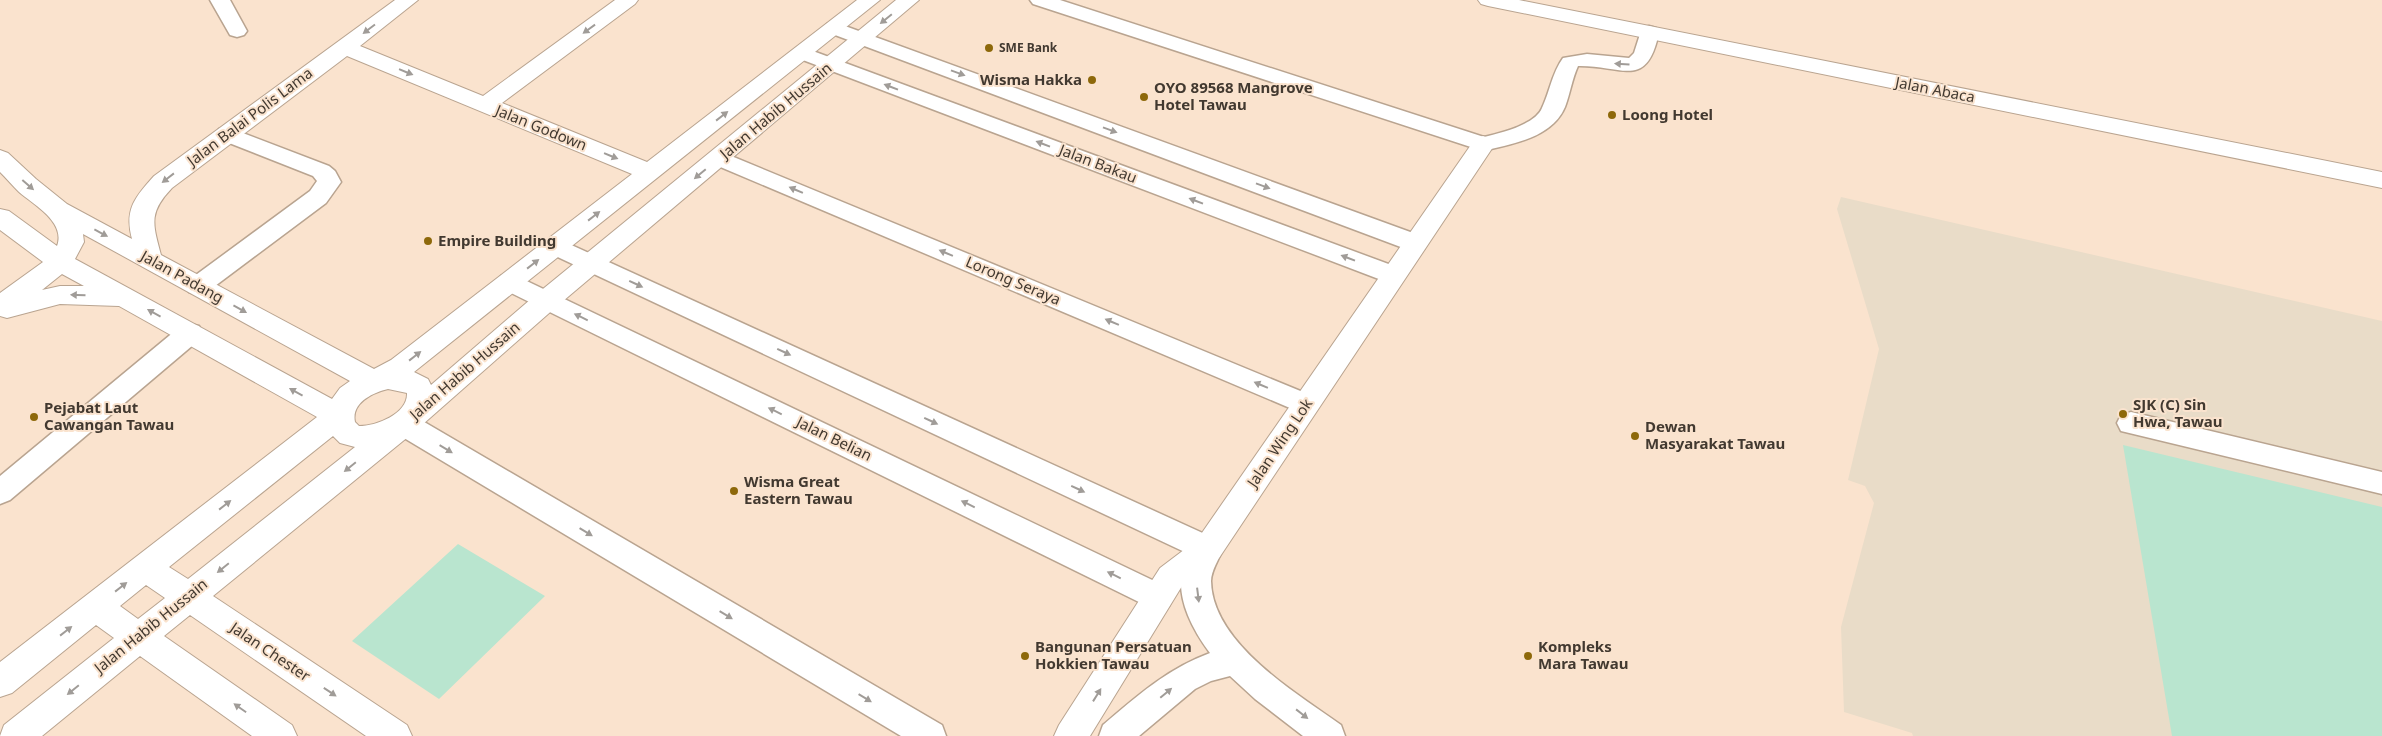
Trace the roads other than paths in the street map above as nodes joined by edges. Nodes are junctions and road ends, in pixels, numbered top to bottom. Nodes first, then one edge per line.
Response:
1 (220, 0) edge
2 (408, 0) edge
3 (628, 0) edge
4 (870, 0) edge
5 (909, 0) edge
6 (1040, 0) edge
7 (1488, 0) edge
8 (834, 28) junction
9 (237, 31) dead end
10 (1649, 32) junction
11 (863, 38) junction
12 (344, 47) junction
13 (802, 53) junction
14 (831, 64) junction
15 (485, 105) junction
16 (227, 134) junction
17 (1482, 144) junction
18 (0, 158) edge
19 (719, 158) junction
20 (650, 172) junction
21 (2382, 180) edge
22 (58, 210) junction
23 (0, 217) edge
24 (1415, 243) junction
25 (556, 246) junction
26 (150, 260) junction
27 (59, 261) junction
28 (592, 263) junction
29 (1393, 275) junction
30 (510, 282) junction
31 (198, 286) junction
32 (126, 298) junction
33 (547, 300) junction
34 (0, 306) edge
35 (0, 311) edge
36 (190, 333) junction
37 (374, 382) junction
38 (1306, 404) junction
39 (339, 416) junction
40 (2131, 423) dead end
41 (404, 424) junction
42 (2382, 483) edge
43 (0, 492) edge
44 (1208, 549) junction
45 (146, 568) junction
46 (188, 596) junction
47 (1158, 597) junction
48 (96, 607) junction
49 (138, 636) junction
50 (1234, 661) junction
51 (0, 682) edge
52 (16, 736) edge
53 (280, 736) edge
54 (395, 736) edge
55 (930, 736) edge
56 (1071, 736) edge
57 (1115, 736) edge
58 (1329, 736) edge

1 - 9 lane
2 -> 12 street, Jalan Balai Polis Lama
3 -> 15 street, Jalan Godown
4 - 8 street, Jalan Habib Hussain
5 -> 11 street, Jalan Habib Hussain
6 - 17 lane
7 - 10 street, Jalan Abaca
8 - 11 lane
8 - 13 street, Jalan Habib Hussain
10 -> 17 lane
10 - 21 street, Jalan Abaca
11 - 14 street, Jalan Habib Hussain
11 -> 24 lane
12 -> 15 street
12 - 16 street, Jalan Balai Polis Lama
13 - 14 lane, Jalan Bakau
20 -> 13 street, Jalan Habib Hussain
14 - 19 street, Jalan Habib Hussain
29 -> 14 lane, Jalan Bakau
15 -> 20 street, Jalan Godown
16 -> 26 street, Jalan Balai Polis Lama
16 - 31 lane
17 - 24 street, Jalan Wing Lok
18 -> 22 street, Jalan Padang
19 -> 28 street, Jalan Habib Hussain
38 -> 19 lane, Lorong Seraya
25 -> 20 street, Jalan Habib Hussain
22 -> 26 street, Jalan Padang
22 - 27 street
23 - 27 street
24 - 29 street, Jalan Wing Lok
25 - 28 lane
30 -> 25 street, Jalan Habib Hussain
26 - 31 street, Jalan Padang
27 - 32 street
27 - 34 street
28 - 33 street, Jalan Habib Hussain
28 -> 44 lane
29 - 38 street, Jalan Wing Lok
30 - 33 lane, Jalan Belian
37 -> 30 street, Jalan Habib Hussain
31 -> 37 street, Jalan Padang
32 -> 35 street
36 -> 32 street
33 - 41 street, Jalan Habib Hussain
47 -> 33 lane, Jalan Belian
39 -> 36 street
36 - 43 lane
37 - 39 street
37 - 41 street
38 - 44 street, Jalan Wing Lok
39 - 41 street
45 -> 39 street
40 - 42 lane
41 -> 46 street, Jalan Habib Hussain
41 -> 55 lane
44 - 47 street, Jalan Wing Lok
44 -> 50 lane
45 - 46 street, Jalan Chester
48 -> 45 street
46 - 49 street, Jalan Habib Hussain
46 -> 54 street, Jalan Chester
56 -> 47 street, Jalan Wing Lok
48 - 49 street
51 -> 48 street
49 -> 52 street, Jalan Habib Hussain
53 -> 49 street
57 -> 50 lane
50 -> 58 lane

